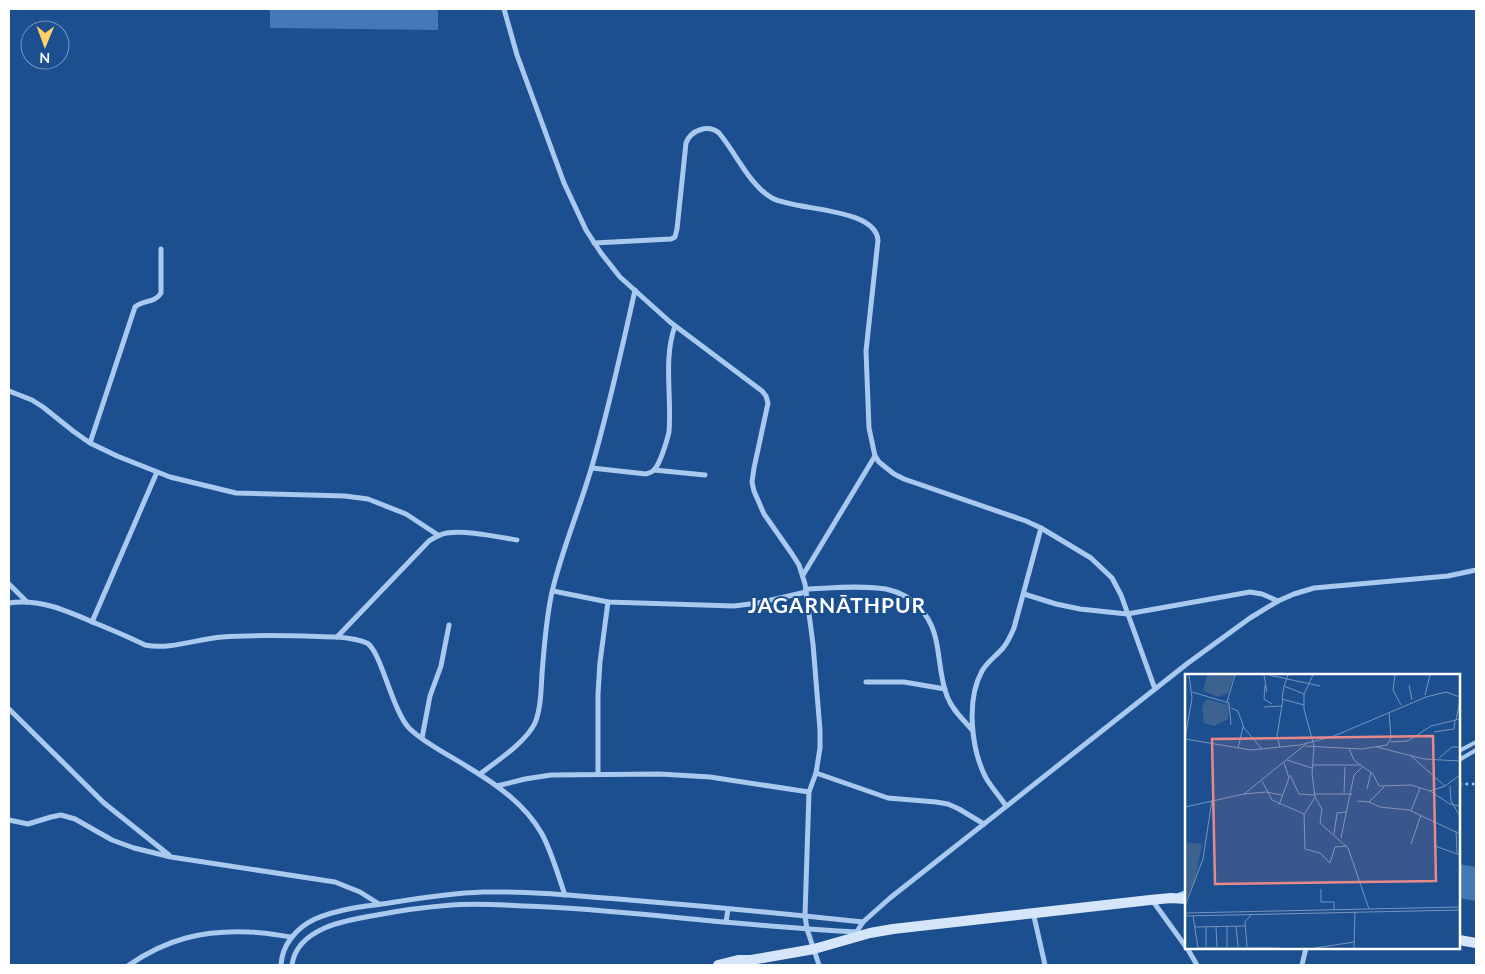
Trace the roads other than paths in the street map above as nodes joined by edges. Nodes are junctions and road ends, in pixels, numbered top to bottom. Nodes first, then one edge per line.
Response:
1 (504, 9) edge
2 (594, 243) junction
3 (161, 249) dead end
4 (635, 290) junction
5 (675, 326) junction
6 (9, 391) edge
7 (90, 443) junction
8 (875, 456) junction
9 (592, 468) junction
10 (654, 470) junction
11 (158, 472) junction
12 (705, 475) dead end
13 (1041, 528) junction
14 (438, 535) junction
15 (517, 540) dead end
16 (1476, 570) edge
17 (802, 574) junction
18 (9, 584) edge
19 (806, 590) junction
20 (553, 591) junction
21 (1024, 594) junction
22 (1278, 601) junction
23 (27, 602) junction
24 (608, 602) junction
25 (9, 603) edge
26 (1127, 614) junction
27 (92, 622) junction
28 (449, 626) dead end
29 (338, 637) junction
30 (866, 682) dead end
31 (945, 689) junction
32 (1156, 689) junction
33 (9, 709) edge
34 (972, 730) junction
35 (422, 738) junction
36 (1476, 742) edge
37 (1460, 750) edge
38 (1476, 750) edge
39 (1460, 759) edge
40 (816, 773) junction
41 (480, 774) junction
42 (598, 774) junction
43 (497, 786) junction
44 (809, 792) junction
45 (1006, 806) junction
46 (9, 820) edge
47 (984, 824) junction
48 (171, 857) junction
49 (1185, 892) edge
50 (565, 895) junction
51 (1171, 898) junction
52 (1185, 899) edge
53 (1152, 900) junction
54 (380, 904) junction
55 (728, 909) junction
56 (1033, 912) junction
57 (804, 916) junction
58 (726, 922) junction
59 (863, 922) junction
60 (807, 929) junction
61 (855, 935) junction
62 (291, 937) junction
63 (1460, 940) edge
64 (1476, 943) edge
65 (1185, 946) edge
66 (814, 949) junction
67 (1187, 949) edge
68 (1306, 949) edge
69 (748, 962) edge
70 (129, 965) edge
71 (281, 965) edge
72 (292, 965) edge
73 (718, 965) edge
74 (820, 965) edge
75 (1045, 965) edge
76 (1197, 965) edge
77 (1302, 965) edge

1 - 2 street
2 - 4 street
2 - 8 street
3 - 7 street
4 - 5 street
4 - 9 street
5 - 10 street
5 - 17 street
6 - 7 street
7 - 11 street
8 - 13 street
8 - 17 street
9 - 10 street
9 - 20 street
10 - 12 street
11 - 14 street
11 - 27 street
13 - 21 street
13 - 26 street
14 - 15 street
14 - 29 street
16 - 22 street
17 - 19 street
18 - 23 street
19 - 24 street
19 - 31 street
19 - 40 street
20 - 24 street
20 - 41 street
21 - 26 street
21 - 34 street
22 - 26 street
22 - 32 street
23 - 25 street
23 - 27 street
24 - 42 street
26 - 32 street
27 - 29 street
28 - 35 street
29 - 35 street
30 - 31 street
31 - 34 street
32 - 45 street
33 - 48 street
34 - 45 street
35 - 41 street
36 - 37 lane
38 - 39 lane
40 - 44 street
40 - 47 street
41 - 43 street
42 - 43 street
42 - 44 street
43 - 50 street
44 - 57 street
45 - 47 street
46 - 48 street
47 - 59 street
48 - 54 street
49 - 51 lane
50 - 54 street
50 - 55 street
51 - 52 main road
51 - 53 main road
53 - 56 main road
53 - 65 street
54 - 62 street
55 - 57 street
55 - 58 street
56 - 61 main road
56 - 75 street
57 - 59 street
57 - 60 street
58 - 60 street
58 - 72 street
59 - 61 street
60 - 61 street
60 - 66 street
61 - 66 main road
62 - 70 street
62 - 71 street
63 - 64 main road
66 - 69 main road
66 - 74 street
67 - 76 street
68 - 77 street
69 - 73 main road

